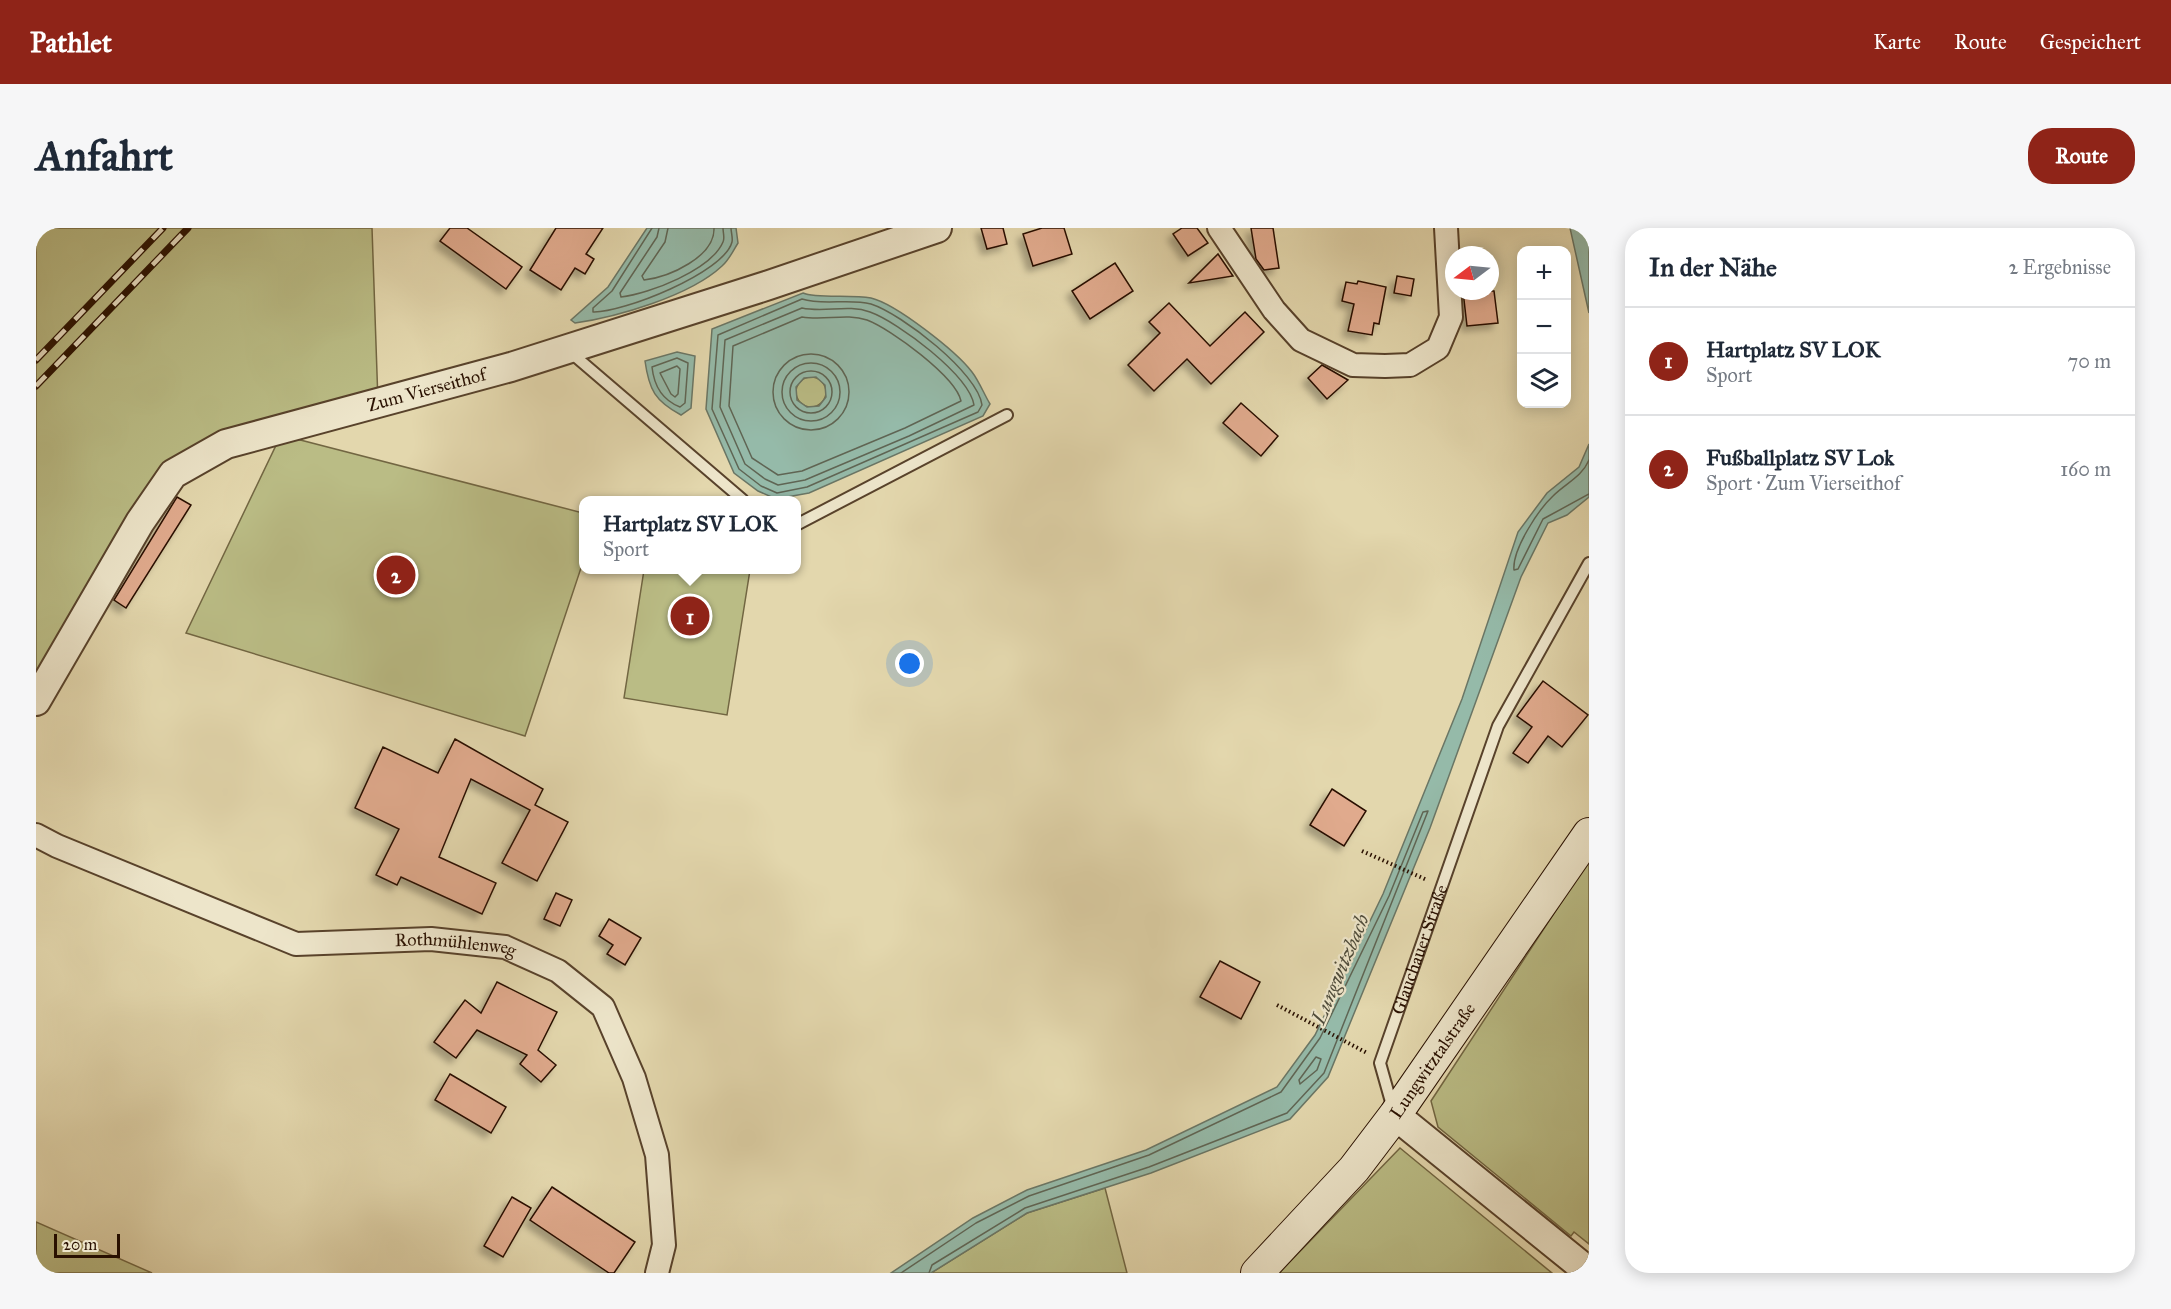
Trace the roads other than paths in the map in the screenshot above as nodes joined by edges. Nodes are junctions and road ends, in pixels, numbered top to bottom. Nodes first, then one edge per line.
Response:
1 (937, 228) edge
2 (1219, 228) edge
3 (1446, 228) edge
4 (567, 349) junction
5 (1007, 415) dead end
6 (738, 496) edge
7 (801, 522) edge
8 (1589, 563) edge
9 (36, 701) edge
10 (1589, 834) edge
11 (36, 835) edge
12 (1395, 1116) junction
13 (1589, 1272) edge
14 (657, 1273) edge
15 (1257, 1273) edge

1 - 4 street, Zum Vierseithof
2 - 3 street
4 - 6 lane
4 - 9 street, Zum Vierseithof
5 - 7 lane
8 - 12 lane, Glauchauer Straße
10 - 12 main road, Lungwitztalstraße
11 - 14 street, Rothmühlenweg
12 - 13 street
12 - 15 main road, Lungwitztalstraße

